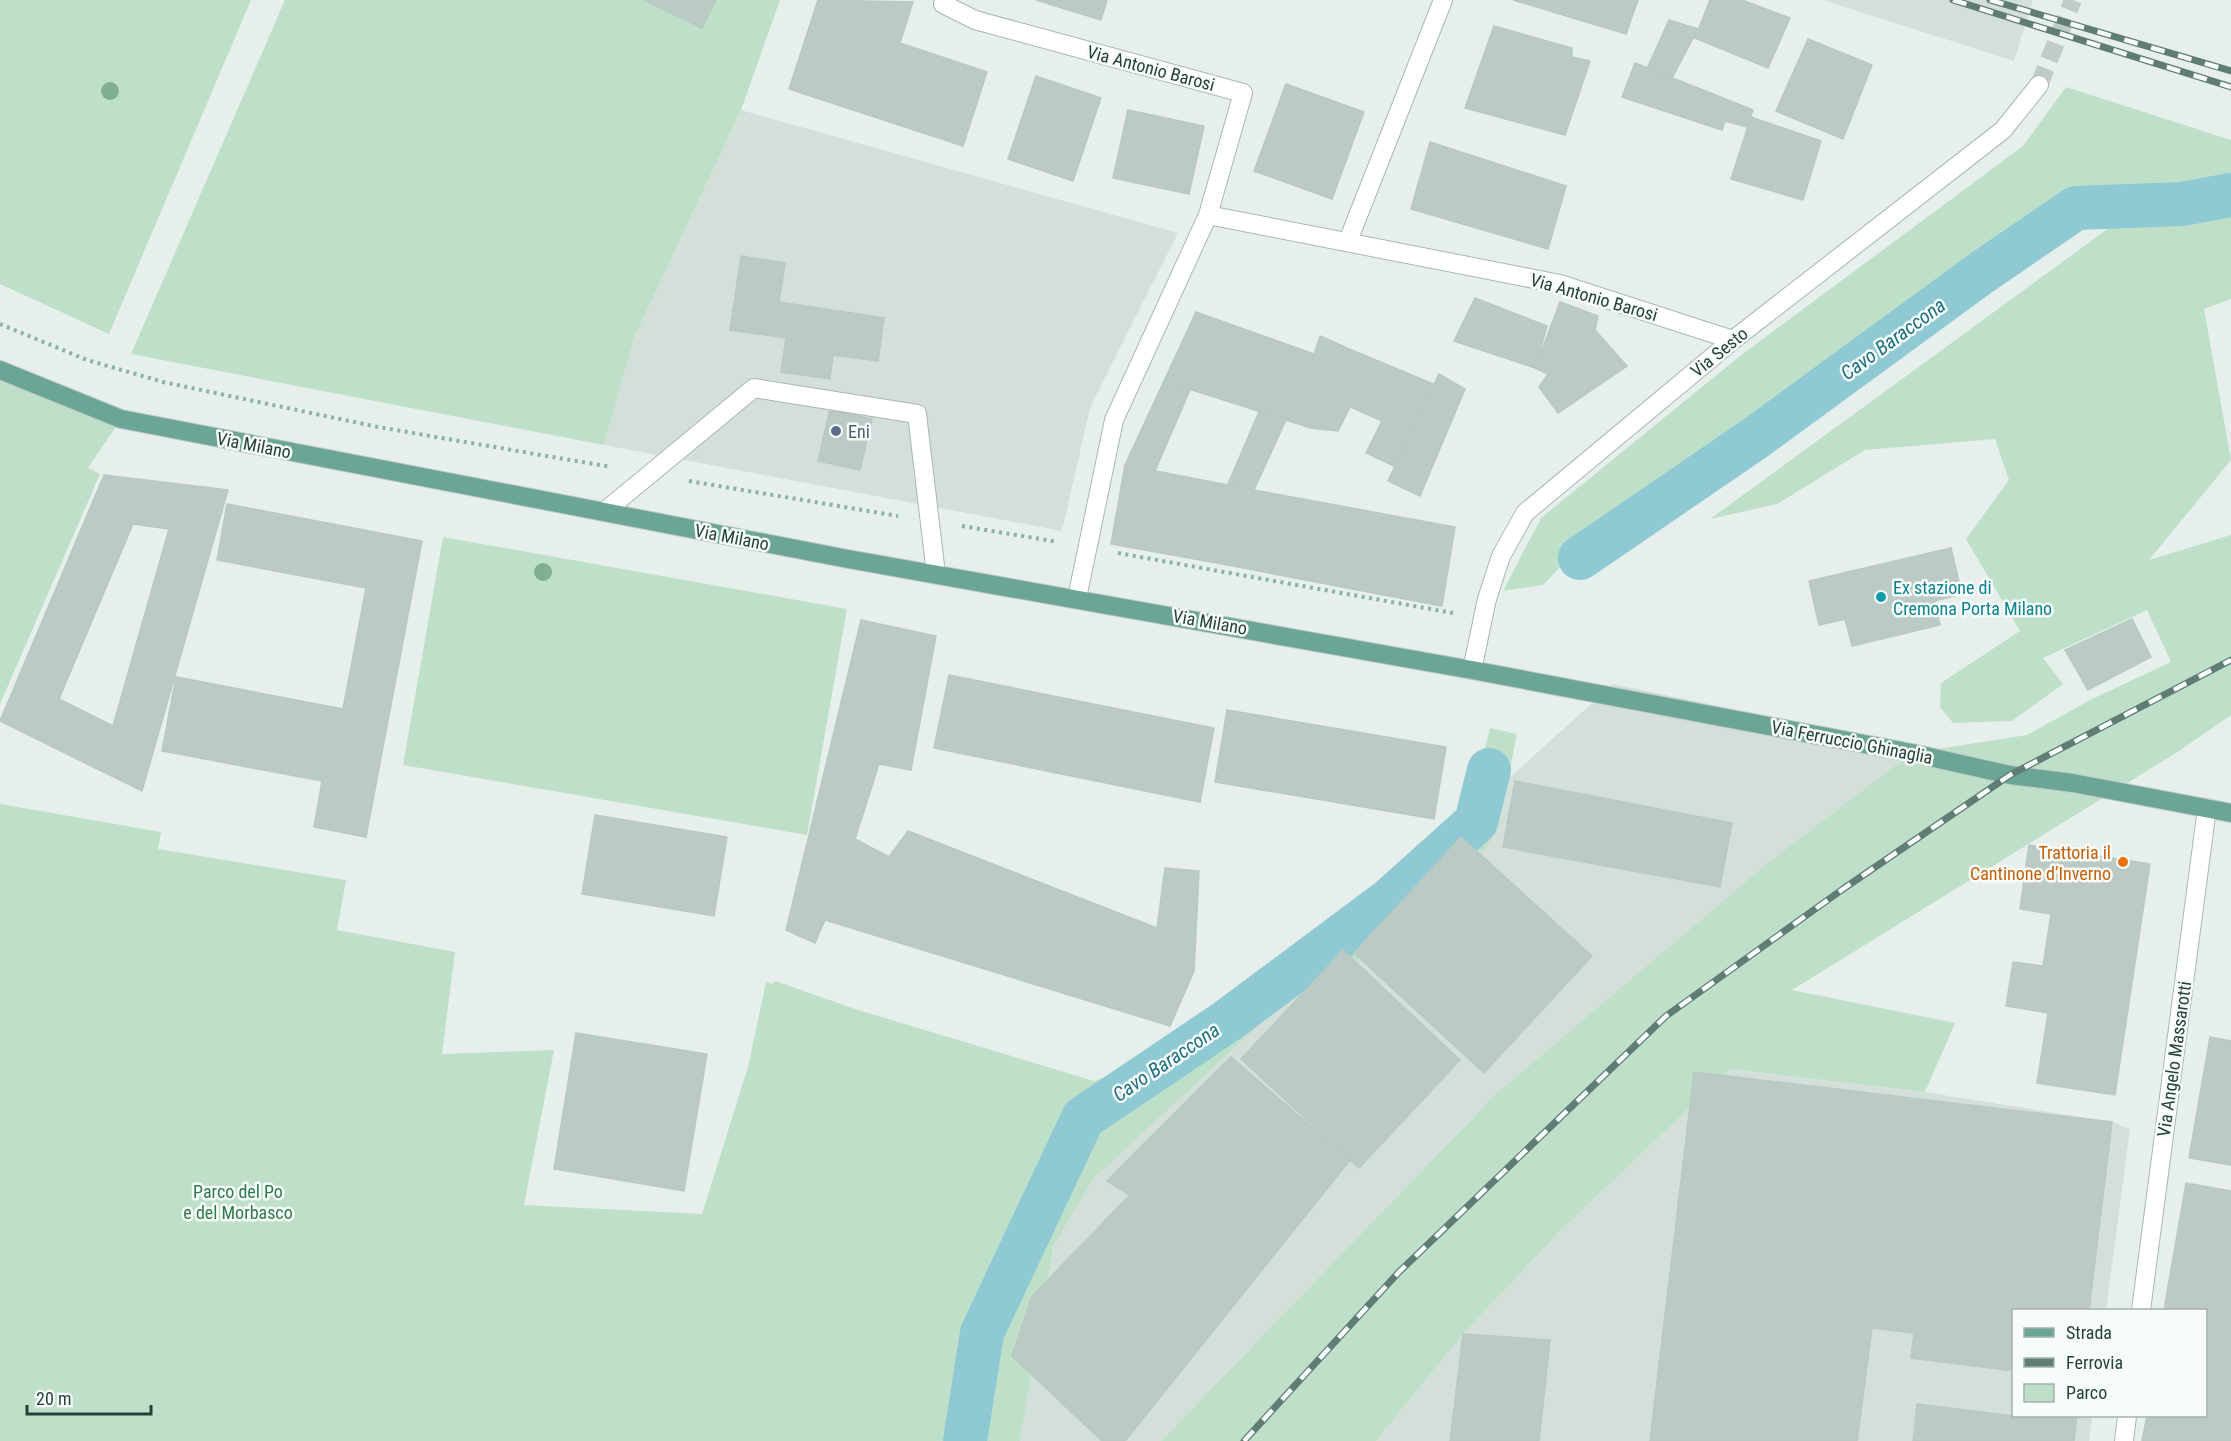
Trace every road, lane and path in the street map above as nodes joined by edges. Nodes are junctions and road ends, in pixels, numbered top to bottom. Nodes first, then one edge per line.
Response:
1 (945, 0) edge
2 (1443, 0) edge
3 (2039, 85) tunnel mouth
4 (1208, 215) junction
5 (1348, 241) junction
6 (0, 324) edge
7 (1732, 340) junction
8 (0, 370) edge
9 (650, 474) junction
10 (604, 512) junction
11 (930, 521) junction
12 (1087, 548) junction
13 (936, 574) junction
14 (1077, 598) junction
15 (1443, 611) dead end
16 (1472, 670) junction
17 (2207, 808) junction
18 (2231, 813) edge
19 (2141, 1309) edge
20 (2127, 1417) edge
21 (2124, 1441) edge

1 - 4 street, Via Antonio Barosi
2 - 5 street
3 - 7 street, Via Sesto
4 - 5 street, Via Antonio Barosi
4 - 12 street, Via Antonio Barosi
5 - 7 street, Via Antonio Barosi
6 - 9 path
7 - 16 street, Via Sesto
8 - 10 main road, Via Milano
9 - 10 street
9 - 11 path
9 - 11 street
10 - 13 main road, Via Milano
11 - 12 path
11 - 13 street
12 - 14 street, Via Antonio Barosi
12 - 15 path
13 - 14 main road, Via Milano
14 - 16 main road, Via Milano
16 - 17 main road, Via Ferruccio Ghinaglia
17 - 18 main road, Via Ferruccio Ghinaglia
17 - 19 street, Via Angelo Massarotti
20 - 21 street

